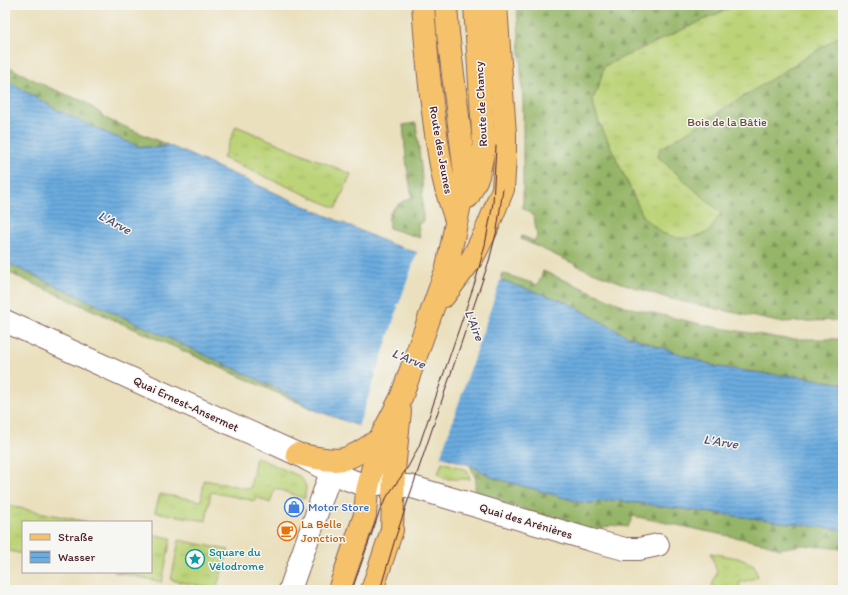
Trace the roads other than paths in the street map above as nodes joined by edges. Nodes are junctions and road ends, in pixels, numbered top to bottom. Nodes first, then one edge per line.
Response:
1 (423, 5) edge
2 (446, 5) edge
3 (475, 5) edge
4 (496, 5) edge
5 (456, 221) junction
6 (486, 231) junction
7 (431, 313) junction
8 (5, 321) edge
9 (297, 454) junction
10 (389, 462) junction
11 (331, 472) junction
12 (368, 486) junction
13 (658, 545) dead end
14 (290, 590) edge
15 (339, 590) edge
16 (372, 590) edge

1 - 5 main road, Route des Jeunes
2 - 5 main road, Route des Jeunes
3 - 5 main road, Route de Chancy
4 - 6 main road
5 - 6 main road
5 - 7 main road
6 - 7 main road
7 - 10 main road
8 - 9 street, Quai Ernest-Ansermet
9 - 10 main road
9 - 11 street, Quai Ernest-Ansermet
10 - 12 main road
10 - 12 street
10 - 13 street, Quai des Arénières
10 - 16 main road
11 - 12 street, Quai Ernest-Ansermet
11 - 14 street
12 - 15 main road

